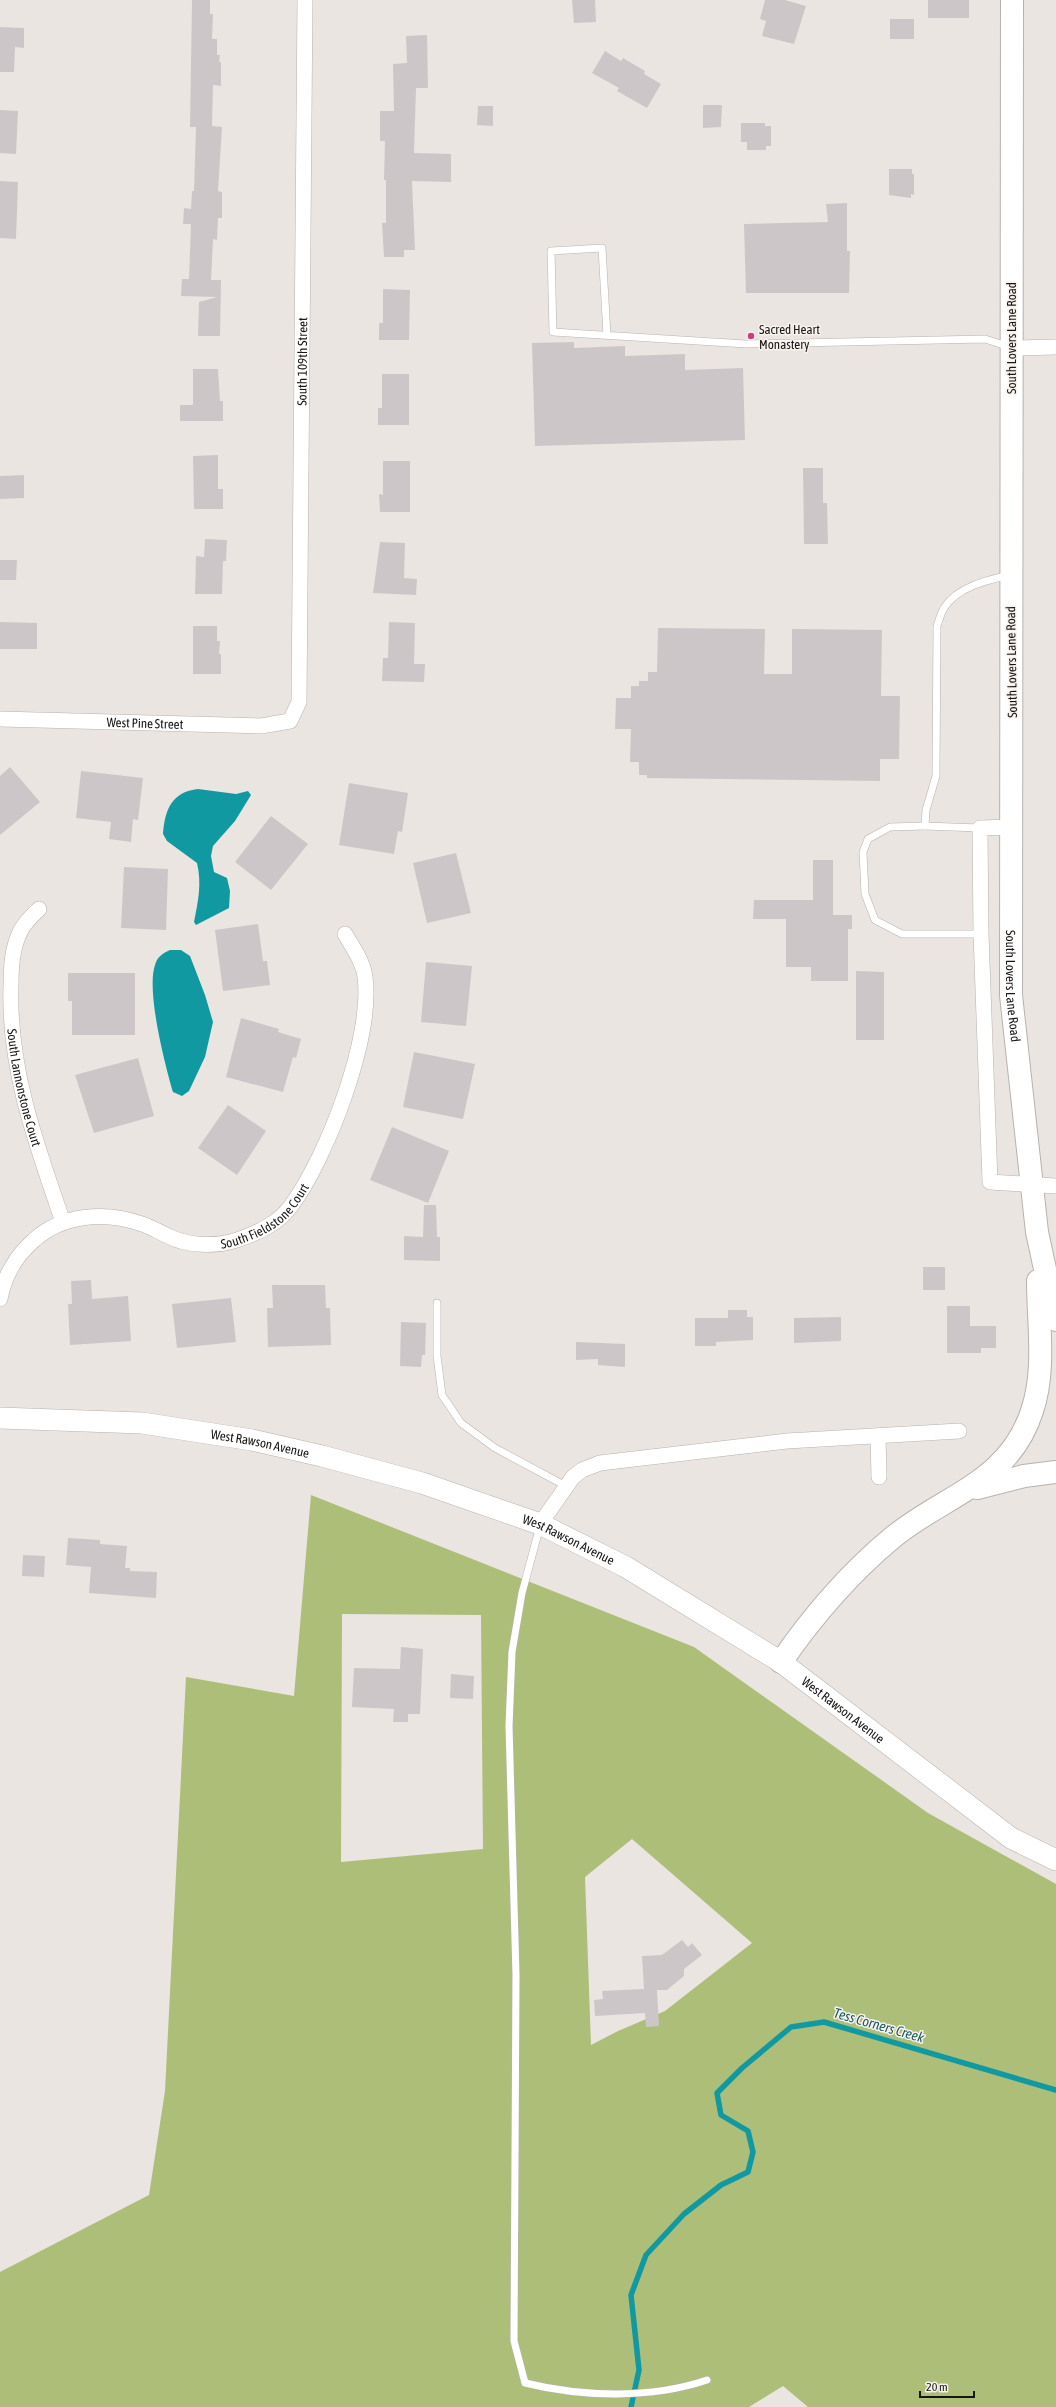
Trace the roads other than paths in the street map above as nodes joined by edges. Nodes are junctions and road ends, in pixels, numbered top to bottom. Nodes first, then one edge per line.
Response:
1 (305, 0) edge
2 (1012, 0) edge
3 (607, 335) junction
4 (1056, 347) edge
5 (1012, 348) junction
6 (1010, 575) junction
7 (0, 719) edge
8 (290, 720) joint
9 (925, 826) junction
10 (1012, 826) junction
11 (980, 828) junction
12 (39, 909) dead end
13 (345, 934) dead end
14 (981, 934) junction
15 (1047, 1186) edge
16 (63, 1222) junction
17 (1037, 1232) junction
18 (0, 1299) edge
19 (437, 1303) dead end
20 (1056, 1320) edge
21 (0, 1418) edge
22 (959, 1431) dead end
23 (878, 1436) junction
24 (1056, 1472) edge
25 (879, 1477) dead end
26 (566, 1486) junction
27 (970, 1489) junction
28 (540, 1524) junction
29 (781, 1662) junction
30 (1056, 1860) edge
31 (707, 2380) dead end

1 - 8 street, South 109th Street
2 - 5 main road, South Lovers Lane Road
3 - 3 lane
3 - 5 lane
4 - 5 street
5 - 6 main road, South Lovers Lane Road
6 - 9 lane
6 - 10 main road, South Lovers Lane Road
7 - 8 street, West Pine Street
9 - 11 lane
9 - 14 lane
10 - 11 street
10 - 15 main road, South Lovers Lane Road
11 - 14 street
12 - 16 street, South Lannonstone Court
13 - 16 street, South Fieldstone Court
14 - 15 street
15 - 17 main road, South Lovers Lane Road
16 - 18 street, South Fieldstone Court
17 - 20 main road, South Lovers Lane Road
17 - 27 main road
19 - 26 lane
21 - 28 street, West Rawson Avenue
22 - 23 street
23 - 25 street
23 - 26 street
24 - 27 main road
26 - 28 street
27 - 29 main road
28 - 29 street, West Rawson Avenue
28 - 31 lane
29 - 30 street, West Rawson Avenue

